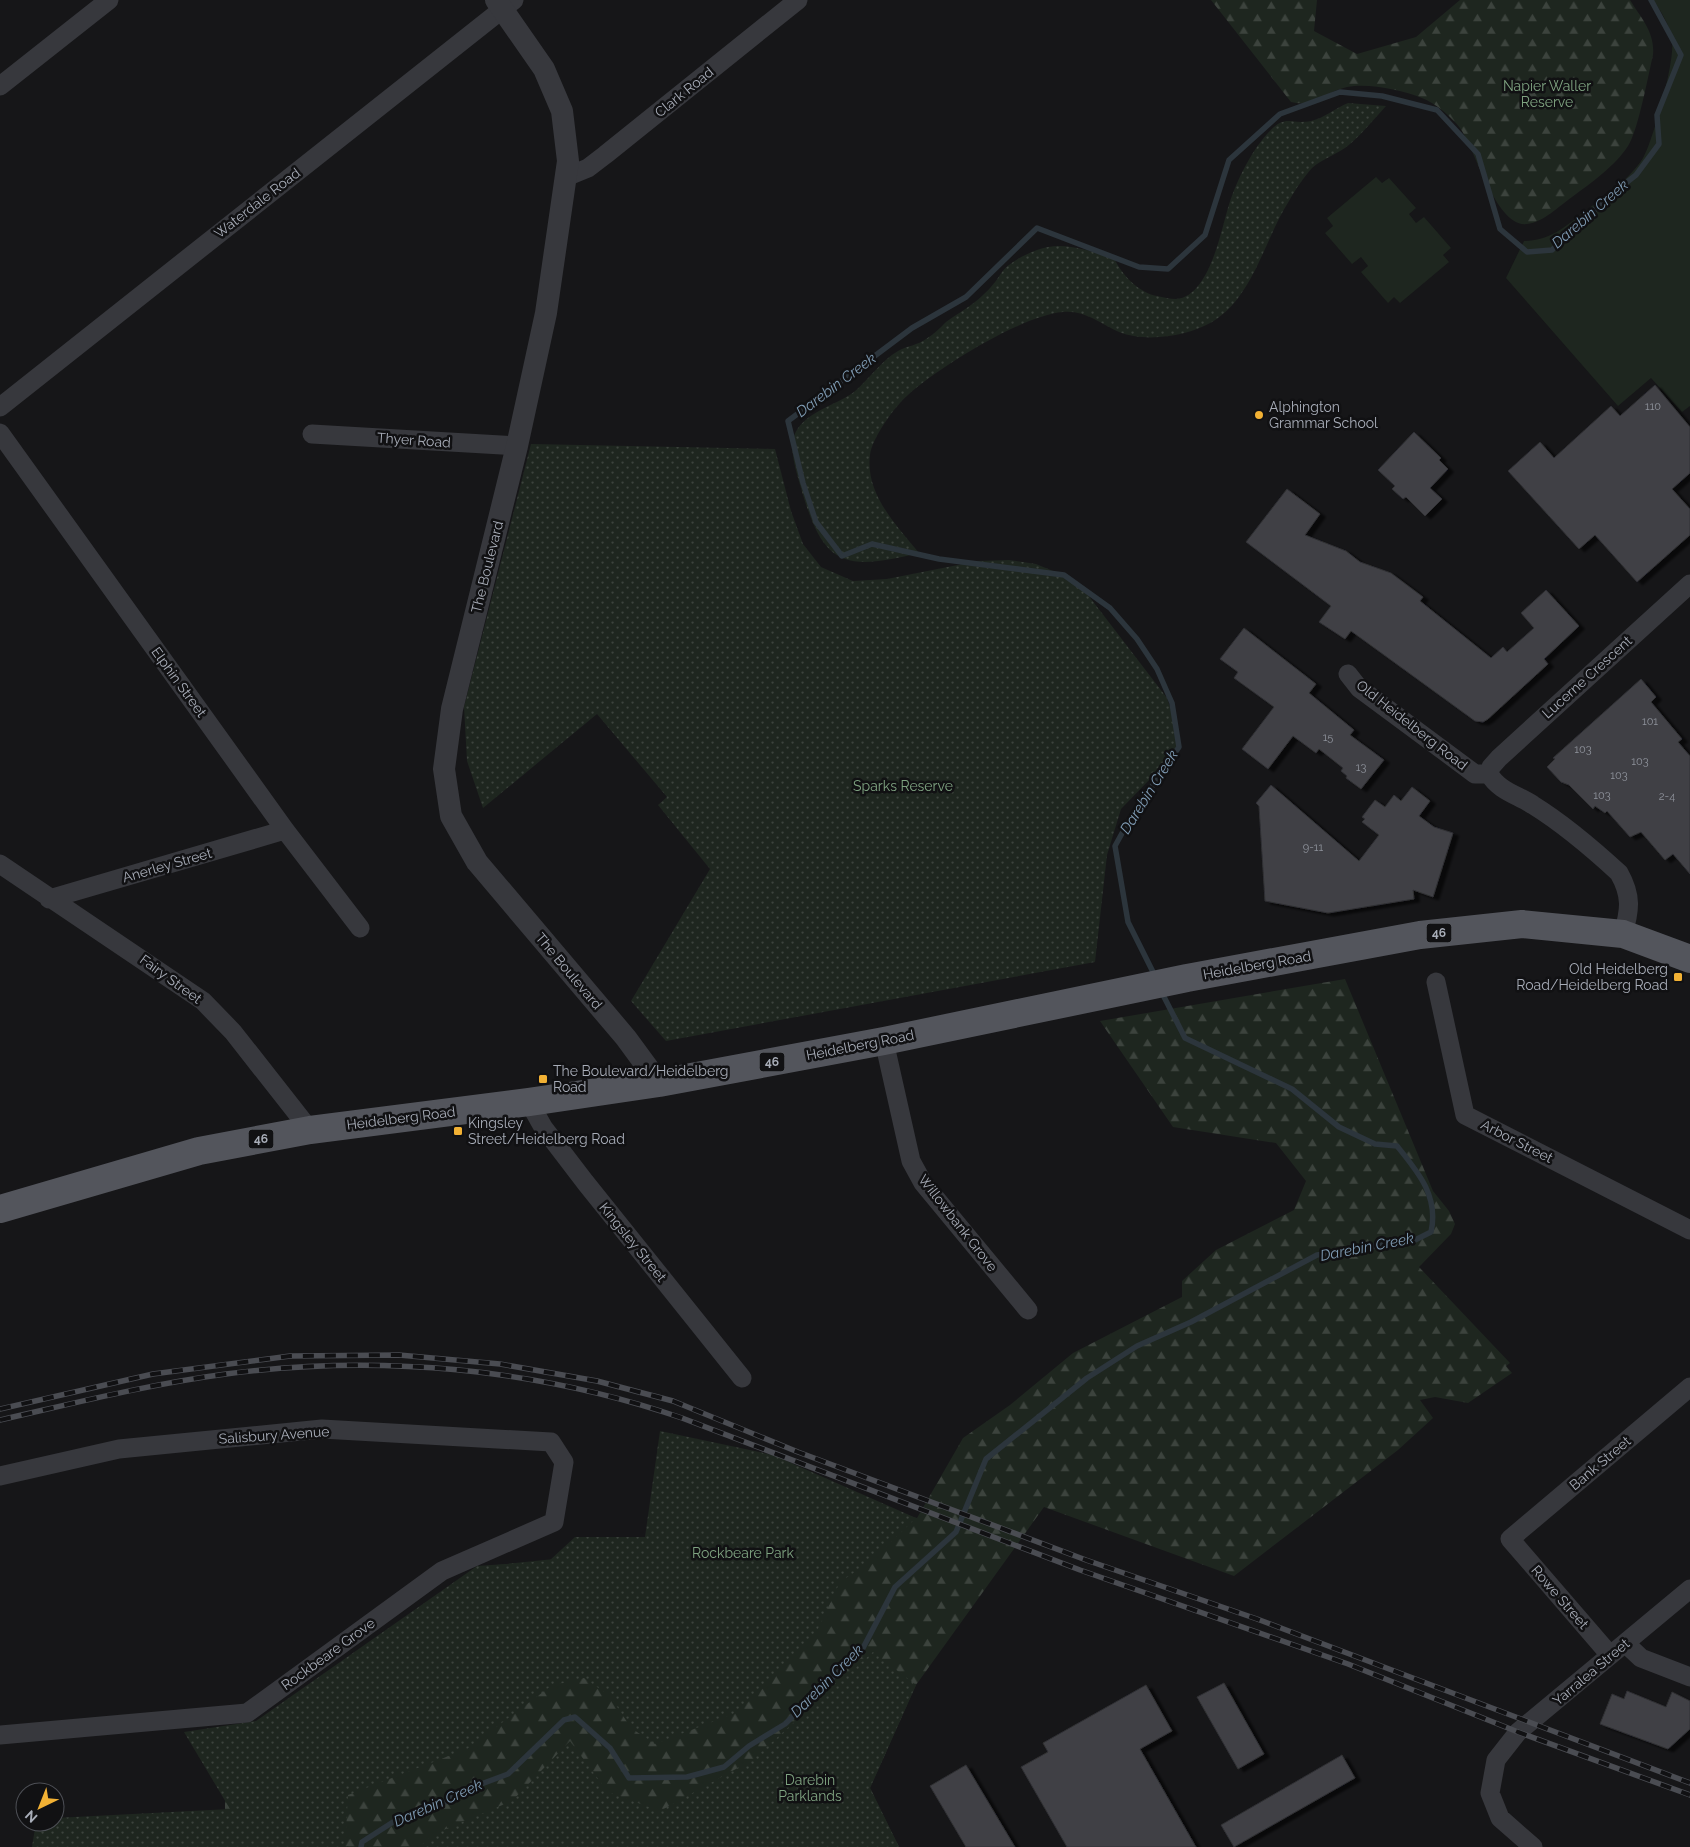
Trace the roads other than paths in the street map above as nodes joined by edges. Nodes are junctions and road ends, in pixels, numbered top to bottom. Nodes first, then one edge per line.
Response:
1 (108, 0) edge
2 (798, 0) edge
3 (504, 3) edge
4 (0, 86) edge
5 (566, 178) junction
6 (0, 407) edge
7 (0, 433) edge
8 (312, 434) dead end
9 (517, 446) junction
10 (1690, 584) edge
11 (1348, 674) dead end
12 (1489, 774) junction
13 (285, 830) junction
14 (0, 864) edge
15 (50, 899) junction
16 (360, 928) dead end
17 (1623, 934) junction
18 (1690, 959) edge
19 (1436, 982) dead end
20 (884, 1041) junction
21 (659, 1083) junction
22 (529, 1102) junction
23 (310, 1130) junction
24 (0, 1209) edge
25 (1690, 1230) edge
26 (1028, 1310) dead end
27 (742, 1378) dead end
28 (1690, 1387) edge
29 (551, 1442) joint
30 (0, 1476) edge
31 (1510, 1539) joint
32 (1690, 1589) edge
33 (1625, 1643) junction
34 (1610, 1655) junction
35 (1690, 1677) edge
36 (0, 1735) edge
37 (1533, 1847) edge

1 - 4 street
2 - 5 street, Clark Road
3 - 5 street, The Boulevard
3 - 6 street, Waterdale Road
5 - 9 street, The Boulevard
7 - 13 street, Elphin Street
8 - 9 street, Thyer Road
9 - 21 street, The Boulevard
10 - 12 street, Lucerne Crescent
11 - 12 street, Old Heidelberg Road
12 - 17 street, Old Heidelberg Road
13 - 15 street, Anerley Street
13 - 16 street, Elphin Street
14 - 15 street, Fairy Street
15 - 23 street, Fairy Street
17 - 18 main road, Heidelberg Road / 46
17 - 20 main road, Heidelberg Road / 46
19 - 25 street, Arbor Street
20 - 21 main road, Heidelberg Road / 46
20 - 26 street, Willowbank Grove
21 - 22 main road, Heidelberg Road / 46
22 - 23 main road, Heidelberg Road / 46
22 - 27 street, Kingsley Street
23 - 24 main road, Heidelberg Road / 46
28 - 31 street, Bank Street
29 - 30 street, Salisbury Avenue
29 - 36 street, Rockbeare Grove
31 - 34 street, Rowe Street
32 - 33 street, Yarralea Street
33 - 34 street, Yarralea Street
33 - 35 street
34 - 37 street, Yarralea Street

